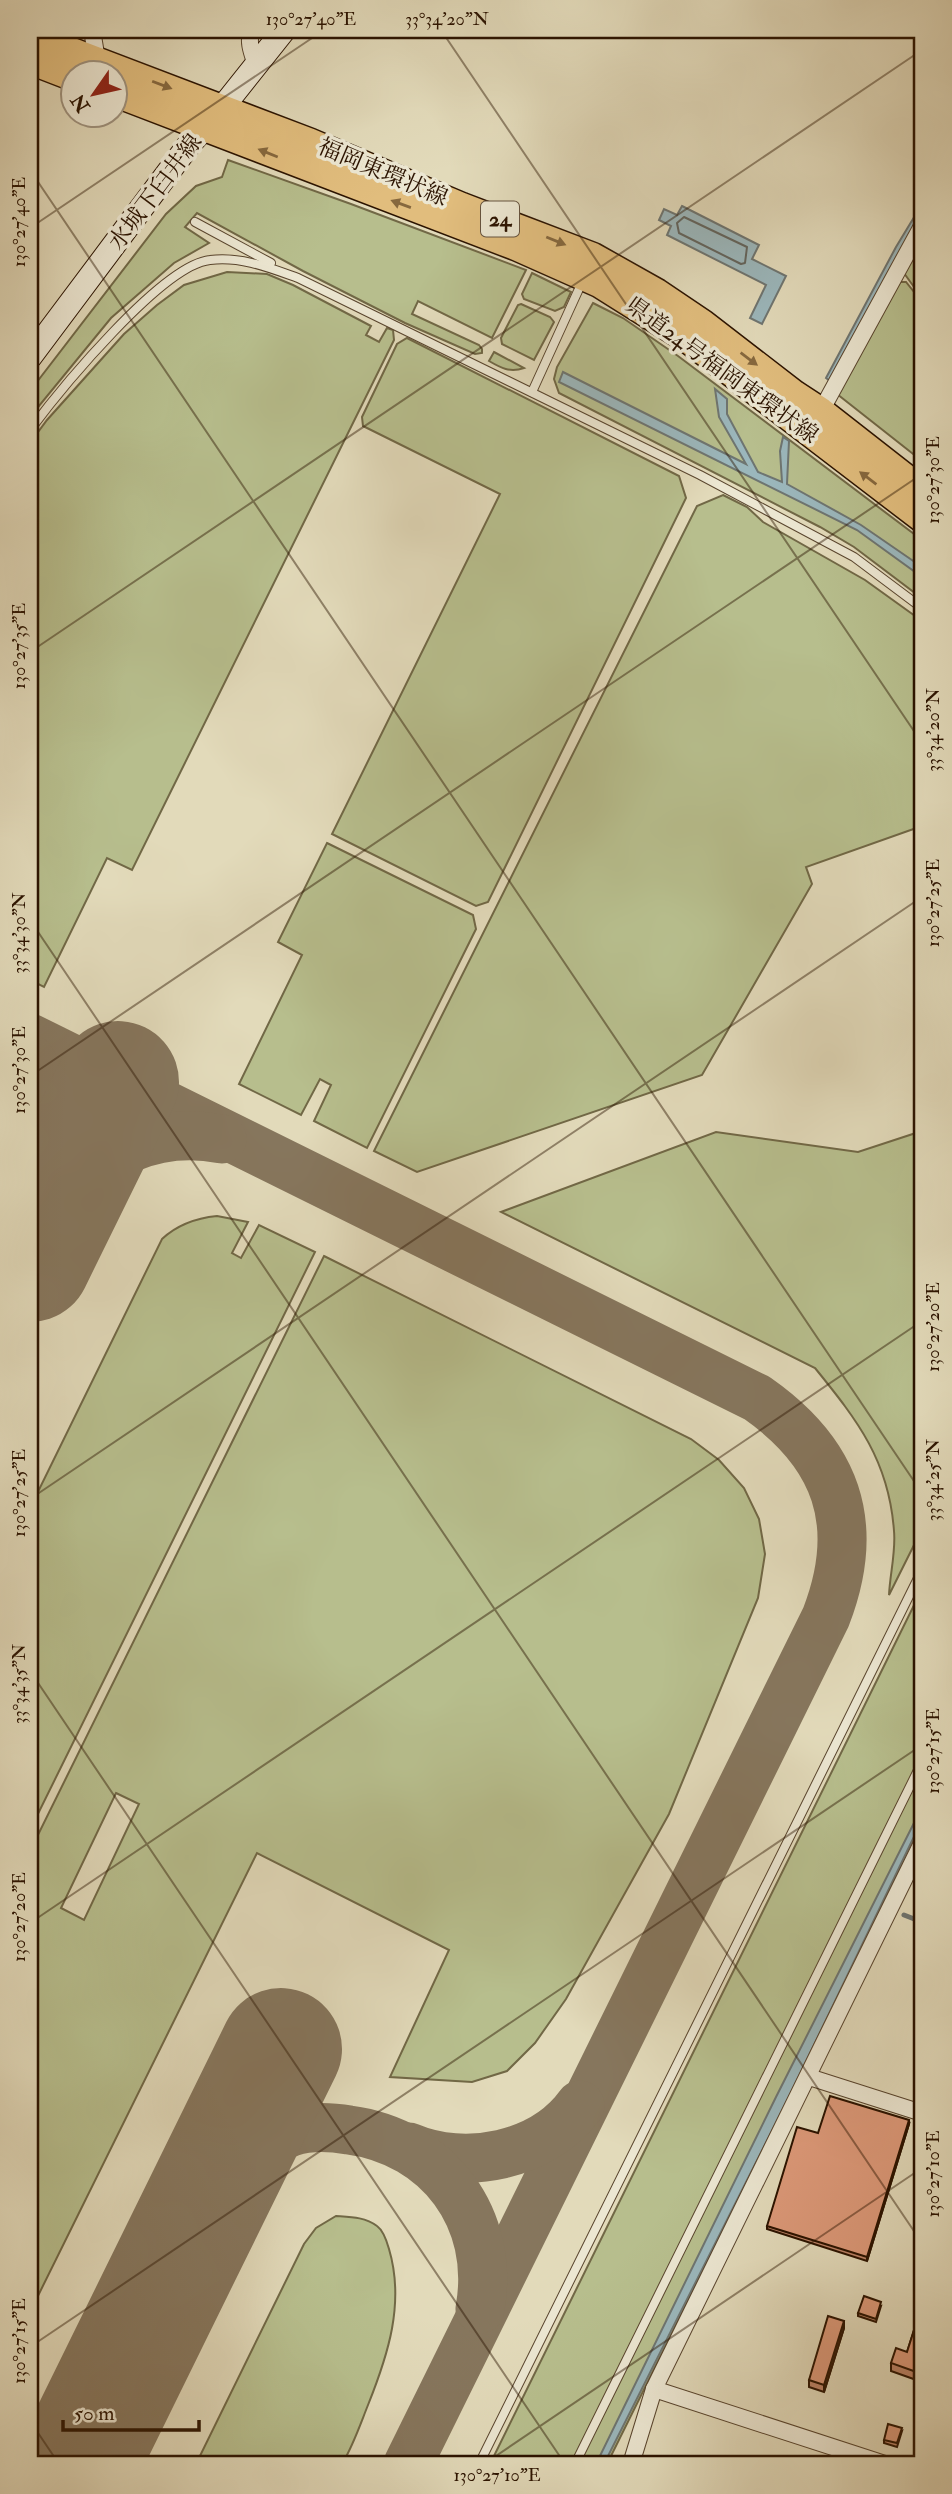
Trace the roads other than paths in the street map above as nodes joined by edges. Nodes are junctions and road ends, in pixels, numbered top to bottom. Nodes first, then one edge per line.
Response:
1 (92, 30) edge
2 (252, 30) edge
3 (284, 30) edge
4 (30, 34) edge
5 (97, 60) joint
6 (30, 61) edge
7 (256, 65) junction
8 (60, 73) edge
9 (130, 73) edge
10 (130, 100) edge
11 (222, 108) junction
12 (202, 128) junction
13 (195, 222) dead end
14 (922, 226) edge
15 (585, 276) junction
16 (298, 278) junction
17 (30, 357) edge
18 (532, 391) junction
19 (821, 411) junction
20 (30, 430) edge
21 (922, 490) edge
22 (922, 519) edge
23 (922, 608) edge
24 (922, 1570) edge
25 (922, 1762) edge
26 (922, 1843) edge
27 (809, 2077) junction
28 (922, 2113) edge
29 (654, 2389) junction
30 (479, 2464) edge
31 (575, 2464) edge
32 (631, 2464) edge
33 (885, 2464) edge

1 - 5 street
2 - 7 street
3 - 7 main road, 水城下臼井線
4 - 5 main road, 福岡東環状線 / 24
6 - 8 main road
7 - 11 main road, 水城下臼井線
9 -> 11 main road, 福岡東環状線 / 24
10 - 12 main road, 県道24号福岡東環状線 / 24
11 - 12 main road, 水城下臼井線
11 -> 19 main road, 福岡東環状線 / 24
15 -> 12 main road, 県道24号福岡東環状線 / 24
12 - 17 main road, 水城下臼井線
13 - 16 lane
14 - 19 street
15 - 18 lane
22 -> 15 main road, 県道24号福岡東環状線 / 24
16 - 18 lane
16 - 20 lane
18 - 23 lane
19 - 21 main road, 福岡東環状線 / 24
24 - 30 lane
25 - 31 lane
26 - 27 street
27 - 28 street
27 - 29 street
29 - 32 street
29 - 33 street

